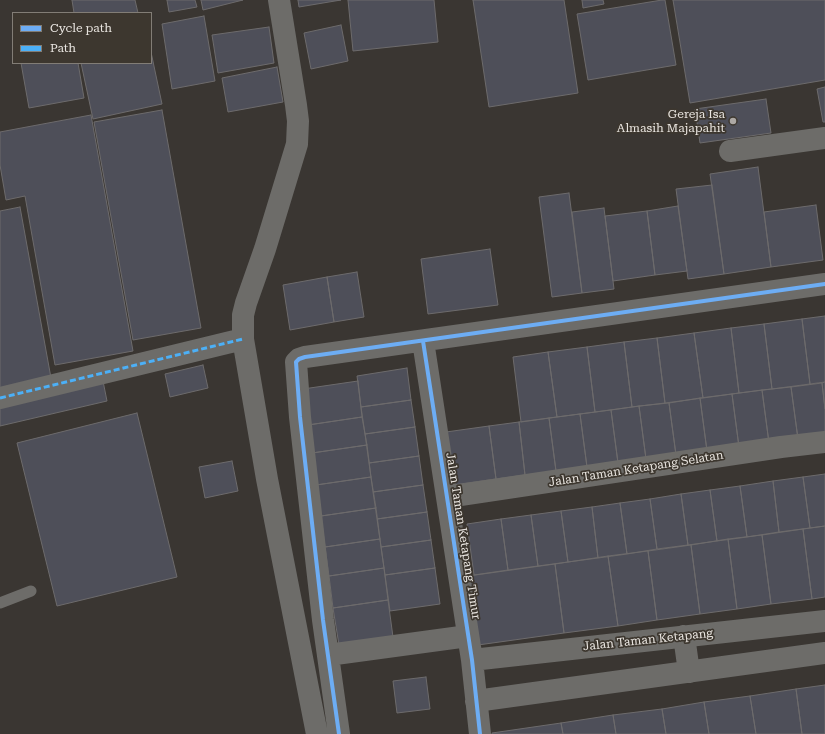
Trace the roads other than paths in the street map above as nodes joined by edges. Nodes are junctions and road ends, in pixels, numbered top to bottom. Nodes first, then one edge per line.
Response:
1 (279, 0) edge
2 (825, 138) edge
3 (730, 151) dead end
4 (825, 284) edge
5 (243, 339) junction
6 (423, 341) junction
7 (0, 398) edge
8 (825, 442) edge
9 (447, 497) junction
10 (31, 591) dead end
11 (0, 603) edge
12 (825, 621) edge
13 (730, 631) junction
14 (468, 636) junction
15 (684, 636) junction
16 (825, 653) edge
17 (328, 655) junction
18 (472, 660) junction
19 (734, 666) junction
20 (689, 672) junction
21 (476, 701) junction
22 (475, 733) edge
23 (317, 734) edge
24 (339, 734) edge

1 - 5 street
2 - 3 street
4 - 6 street
5 - 7 street
5 - 23 street
6 - 9 street, Jalan Taman Ketapang Timur
6 - 17 street
8 - 9 street, Jalan Taman Ketapang Selatan
9 - 14 street, Jalan Taman Ketapang Timur
10 - 11 lane
12 - 13 street, Jalan Taman Ketapang
13 - 15 street, Jalan Taman Ketapang
13 - 19 street
14 - 17 street
14 - 18 street, Jalan Taman Ketapang Timur
15 - 18 street, Jalan Taman Ketapang
15 - 20 street
16 - 19 street
17 - 24 street
18 - 21 street, Jalan Taman Ketapang Timur
19 - 20 street
20 - 21 street
21 - 22 street, Jalan Taman Ketapang Timur

